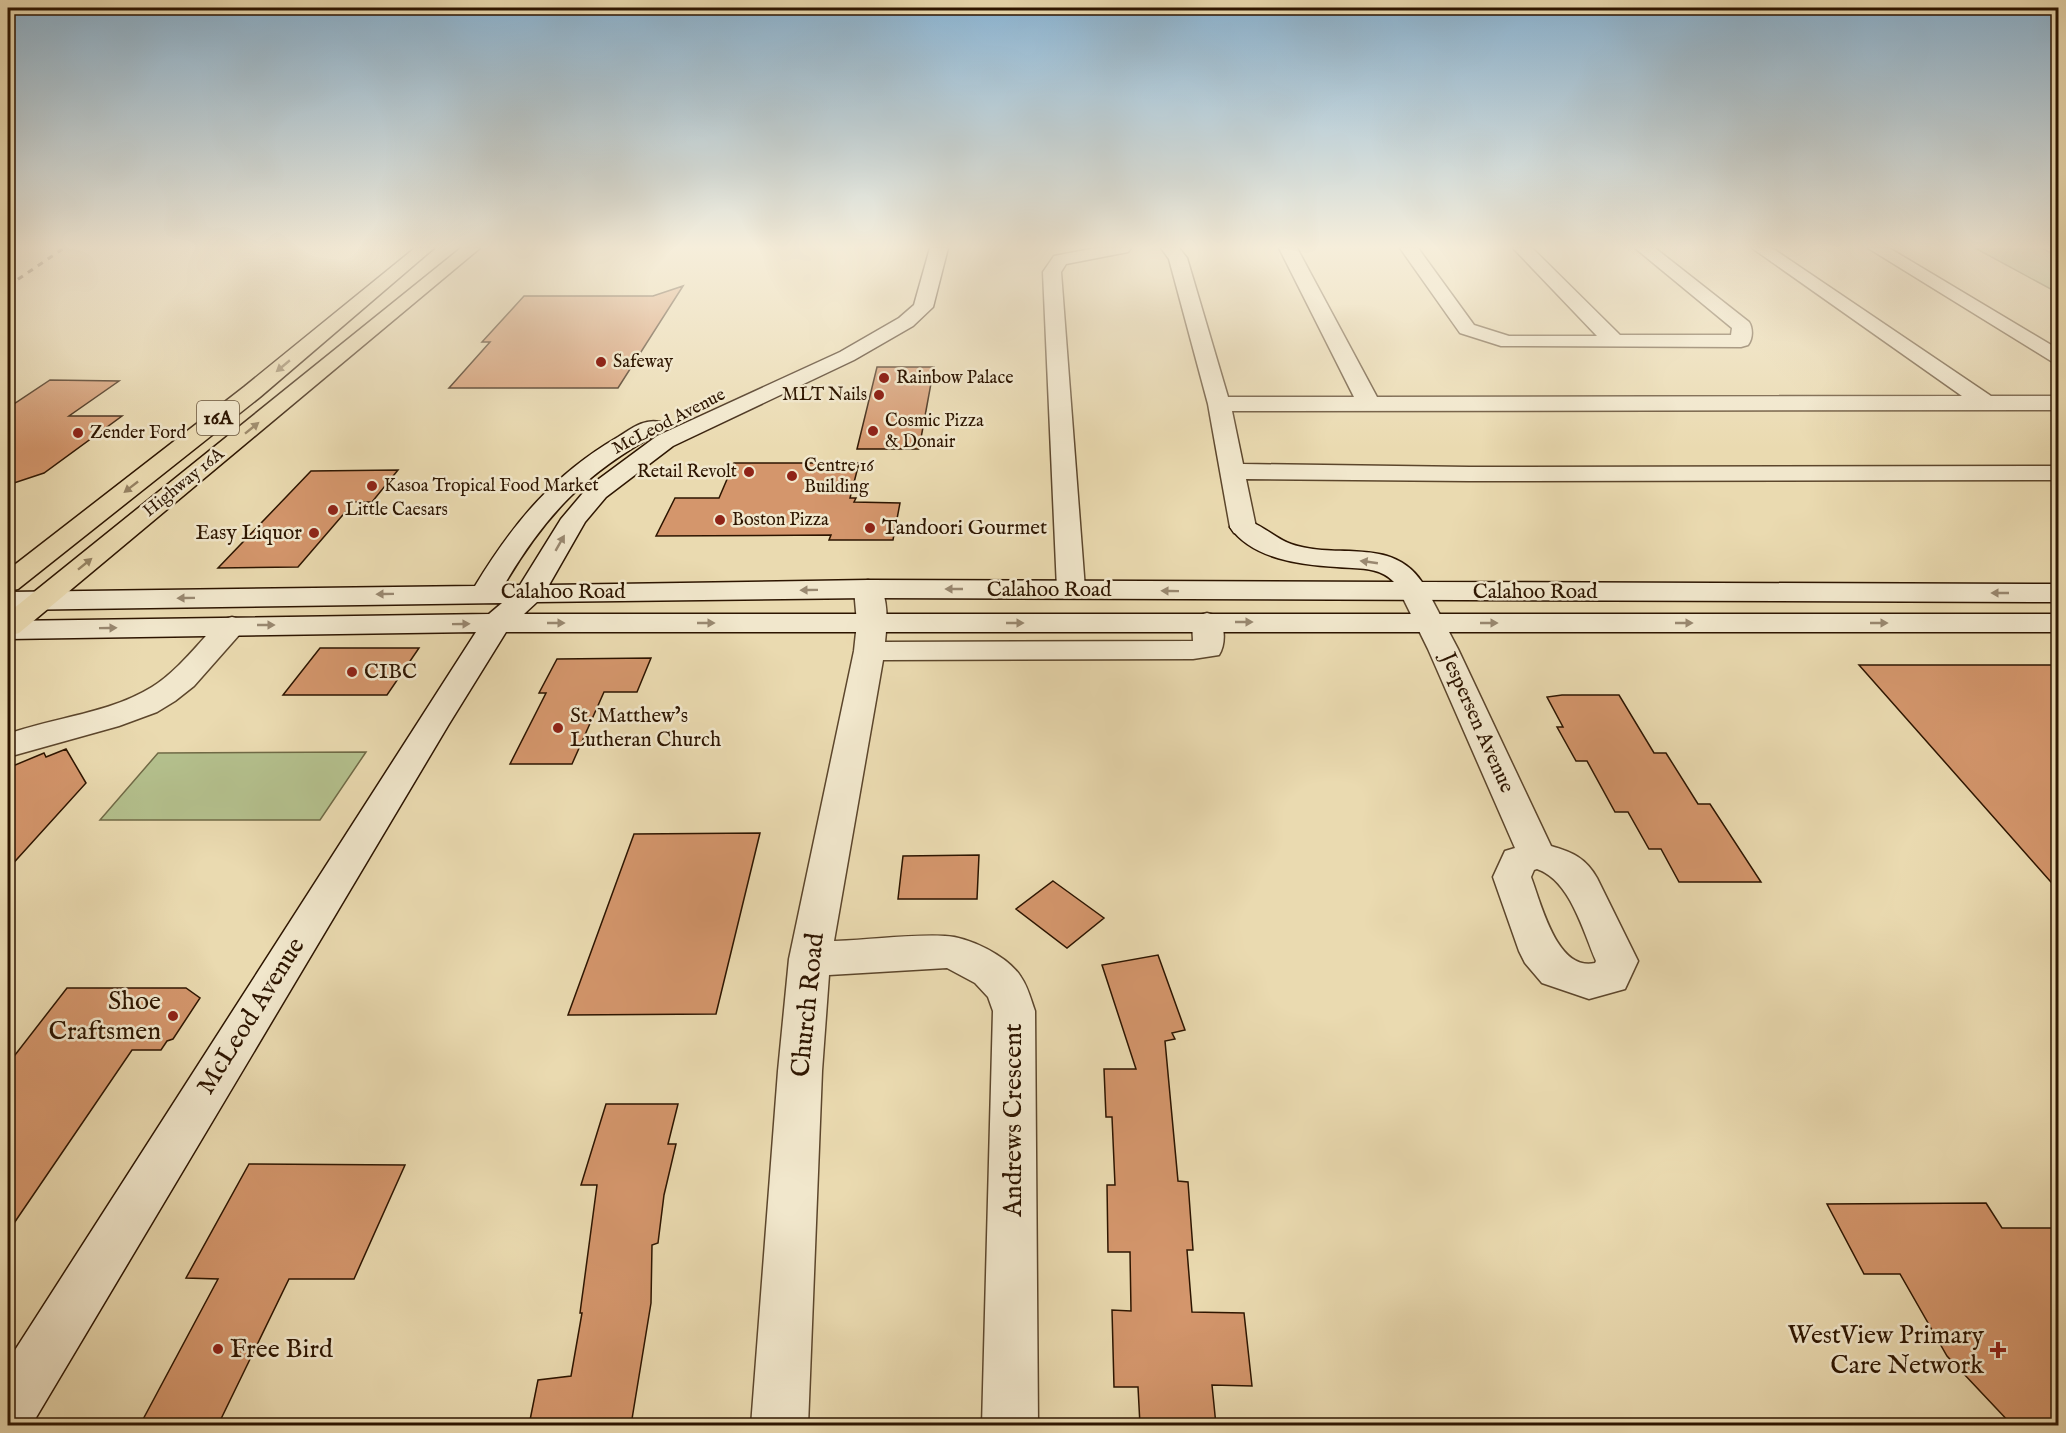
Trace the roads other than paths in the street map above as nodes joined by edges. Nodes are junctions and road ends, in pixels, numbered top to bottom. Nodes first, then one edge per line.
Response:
1 (345, 315) edge
2 (389, 315) edge
3 (889, 315) edge
4 (914, 315) edge
5 (1055, 315) edge
6 (1194, 315) edge
7 (1322, 315) edge
8 (1457, 315) edge
9 (1588, 315) edge
10 (1728, 315) edge
11 (1858, 315) edge
12 (1988, 315) edge
13 (1613, 340) junction
14 (2058, 357) edge
15 (1986, 403) junction
16 (2058, 403) edge
17 (1219, 404) junction
18 (1368, 404) junction
19 (1233, 471) junction
20 (2058, 473) edge
21 (8, 583) edge
22 (868, 590) junction
23 (1071, 590) junction
24 (1414, 592) junction
25 (485, 593) junction
26 (530, 593) junction
27 (2058, 593) edge
28 (8, 601) edge
29 (39, 601) junction
30 (1430, 622) junction
31 (497, 623) junction
32 (2058, 623) edge
33 (232, 626) junction
34 (8, 629) edge
35 (871, 637) junction
36 (8, 746) edge
37 (1537, 855) dead end
38 (810, 959) junction
39 (8, 1411) edge
40 (778, 1425) edge
41 (1010, 1425) edge

1 -> 21 main road, Highway 16A / 16A
29 -> 2 main road, Highway 16A / 16A
3 - 25 street, McLeod Avenue
26 -> 4 street, McLeod Avenue
5 - 23 street
6 - 17 street
7 - 18 street
8 - 13 street
9 - 13 street
10 - 13 street
11 - 15 street
12 - 14 street
15 - 16 street
15 - 18 street
17 - 18 street
17 - 19 street
19 - 20 street
24 -> 19 street, Jespersen Avenue
23 -> 22 street, Calahoo Road
22 -> 26 street, Calahoo Road
22 - 35 street, Church Road
24 -> 23 street, Calahoo Road
27 -> 24 street, Calahoo Road
24 - 30 street, Jespersen Avenue
25 - 26 street, Calahoo Road
25 -> 29 street, Calahoo Road
25 - 31 street
26 - 31 street, McLeod Avenue
28 - 29 street, Calahoo Road
29 - 34 main road, Highway 16A / 16A
30 -> 32 street, Calahoo Road
35 -> 30 street, Calahoo Road
30 - 37 street, Jespersen Avenue
33 -> 31 street, Calahoo Road
31 -> 35 street, Calahoo Road
31 - 39 street, McLeod Avenue
34 -> 33 street, Calahoo Road
33 - 36 street
35 - 38 street, Church Road
38 - 40 street, Church Road
38 - 41 street, Andrews Crescent

